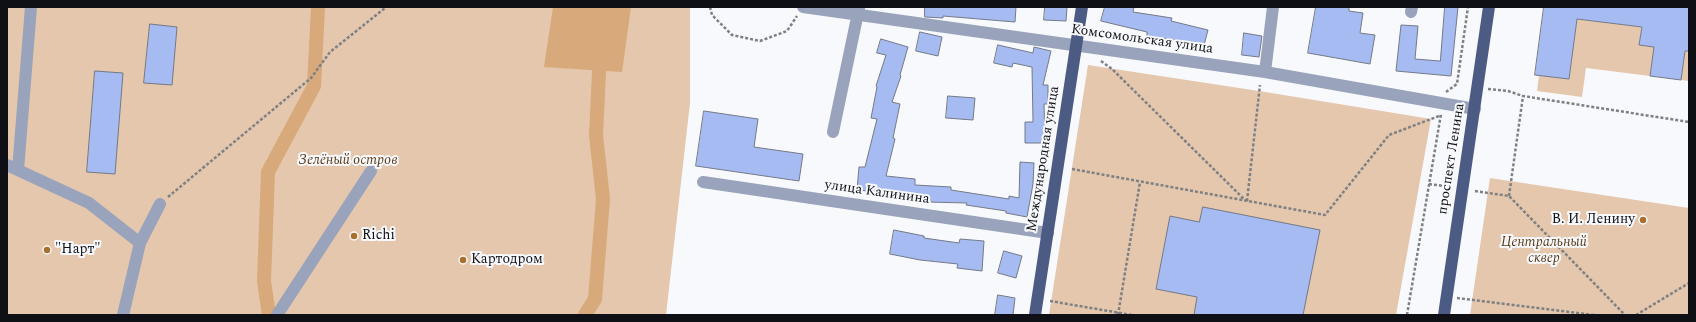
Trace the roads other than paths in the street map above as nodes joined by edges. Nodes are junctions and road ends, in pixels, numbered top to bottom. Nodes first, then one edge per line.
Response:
1 (31, 7) edge
2 (1082, 7) edge
3 (1273, 7) edge
4 (1489, 7) edge
5 (801, 10) edge
6 (858, 11) edge
7 (1077, 46) junction
8 (1265, 72) junction
9 (1475, 109) junction
10 (833, 132) dead end
11 (7, 165) edge
12 (18, 170) junction
13 (371, 171) dead end
14 (703, 182) dead end
15 (160, 204) road end
16 (1048, 233) junction
17 (140, 243) junction
18 (123, 315) edge
19 (277, 315) edge
20 (1035, 315) edge
21 (1444, 315) edge

1 - 12 street
2 - 7 main road, Международная улица
3 - 8 street
4 - 9 main road, проспект Ленина
5 - 6 street, Комсомольская улица
6 - 7 street, Комсомольская улица
6 - 10 street
7 - 8 street, Комсомольская улица
7 - 16 main road, Международная улица
8 - 9 street, Комсомольская улица
9 - 21 main road, проспект Ленина
11 - 12 street
12 - 17 street
13 - 19 street
14 - 16 street, улица Калинина
15 - 17 street
16 - 20 main road, Международная улица
17 - 18 street

